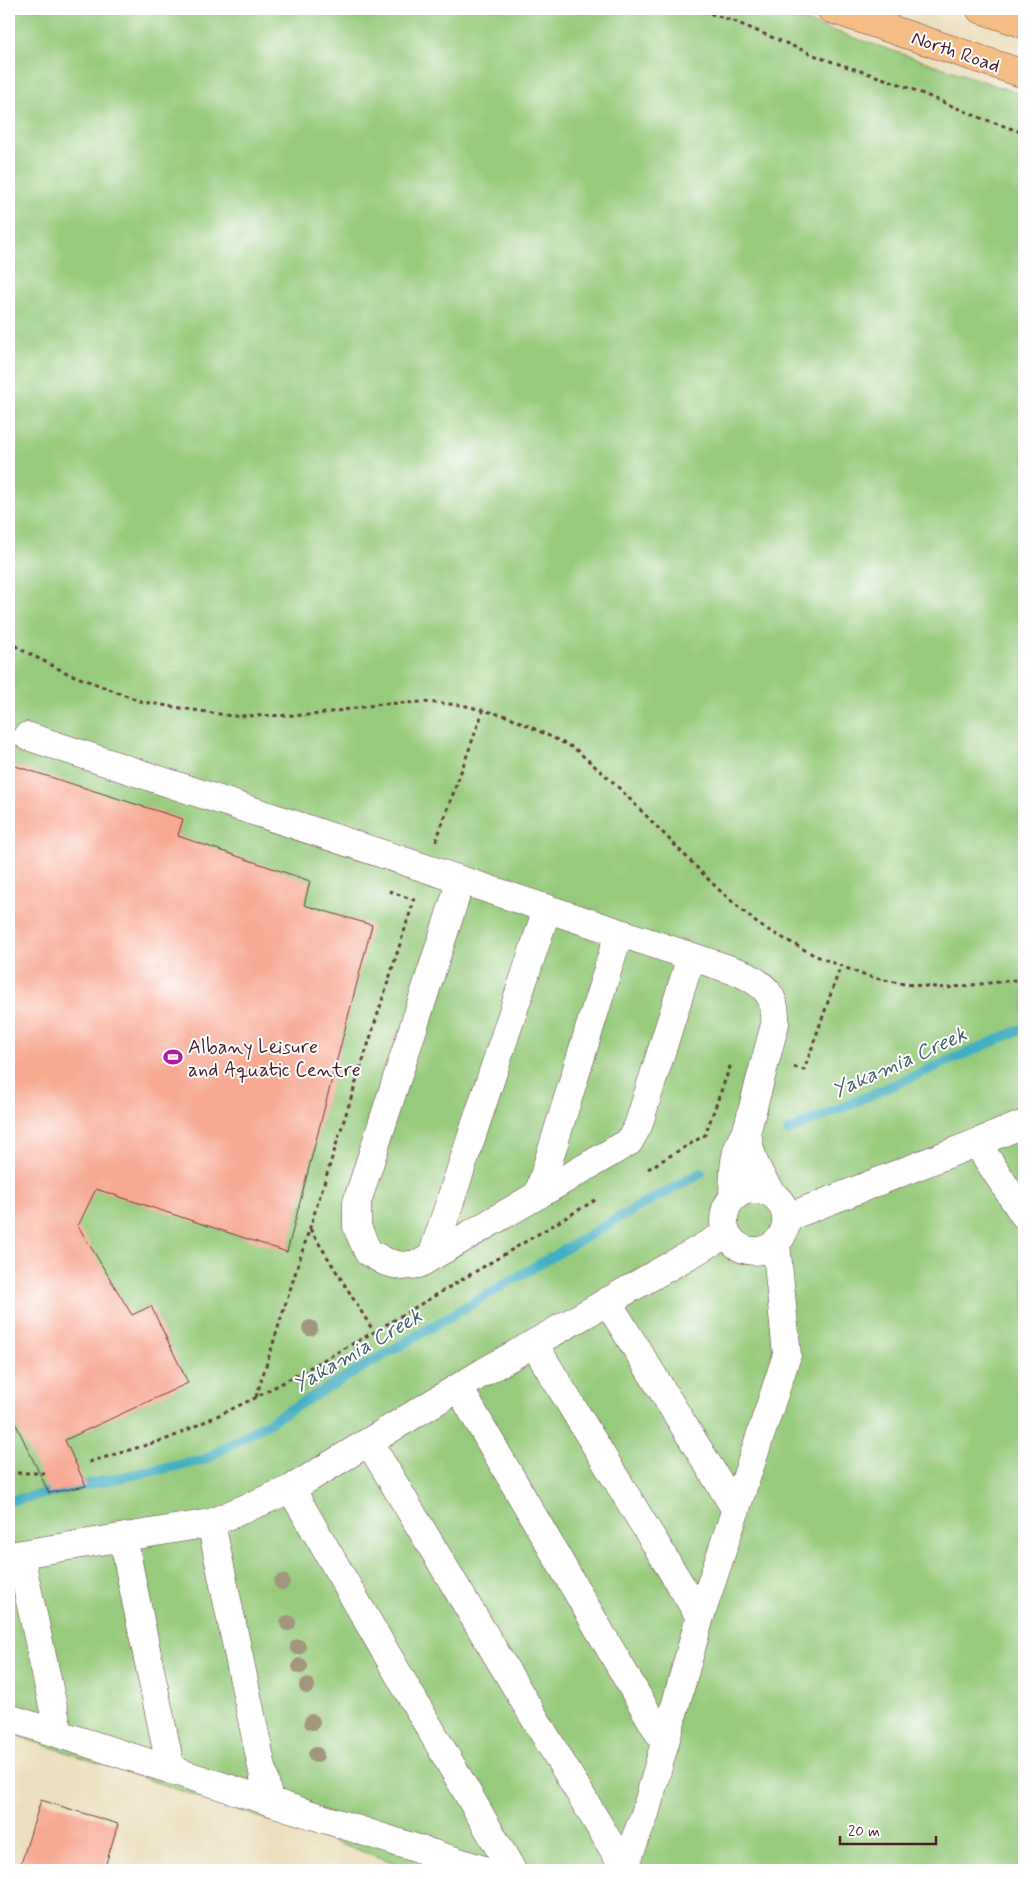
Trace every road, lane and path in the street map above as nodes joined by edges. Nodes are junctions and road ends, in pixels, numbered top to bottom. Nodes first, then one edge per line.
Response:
1 (695, 9) edge
2 (831, 9) edge
3 (980, 9) edge
4 (1024, 24) edge
5 (1024, 74) edge
6 (1024, 133) edge
7 (9, 640) edge
8 (483, 710) junction
9 (27, 736) dead end
10 (426, 869) junction
11 (461, 880) junction
12 (387, 890) dead end
13 (414, 900) junction
14 (548, 909) junction
15 (619, 933) junction
16 (691, 957) junction
17 (1024, 978) edge
18 (1024, 1124) edge
19 (746, 1130) junction
20 (977, 1143) junction
21 (771, 1193) junction
22 (538, 1194) junction
23 (733, 1197) junction
24 (1024, 1215) edge
25 (786, 1218) junction
26 (310, 1228) junction
27 (726, 1234) junction
28 (776, 1242) junction
29 (432, 1256) junction
30 (606, 1301) junction
31 (374, 1332) dead end
32 (534, 1344) junction
33 (459, 1388) junction
34 (255, 1398) dead end
35 (368, 1442) junction
36 (9, 1473) edge
37 (45, 1473) dead end
38 (291, 1489) junction
39 (736, 1510) junction
40 (211, 1523) junction
41 (123, 1538) junction
42 (14, 1556) edge
43 (700, 1617) junction
44 (9, 1718) edge
45 (59, 1734) junction
46 (664, 1742) junction
47 (171, 1770) junction
48 (269, 1801) junction
49 (622, 1869) edge
50 (484, 1870) edge
51 (512, 1870) edge

1 - 6 path
2 - 5 main road, North Road
3 - 4 main road
7 - 8 path
8 - 10 path
8 - 17 path
9 - 10 street
10 - 11 street
10 - 13 path
11 - 14 street
11 - 29 street
12 - 13 path
13 - 26 path
14 - 15 street
14 - 29 street
15 - 16 street
15 - 22 street
16 - 19 street
16 - 22 street
18 - 20 street
19 - 21 street
19 - 23 street
20 - 24 street
20 - 25 street
21 - 23 street
21 - 25 street
22 - 29 street
23 - 27 street
25 - 28 street
26 - 31 path
26 - 34 path
27 - 28 street
27 - 30 street
28 - 39 street
30 - 32 street
30 - 39 street
32 - 33 street
32 - 43 street
33 - 35 street
33 - 46 street
35 - 38 street
35 - 49 street
36 - 37 path
38 - 40 street
38 - 51 street
39 - 43 street
40 - 41 street
40 - 48 street
41 - 42 street
41 - 47 street
42 - 45 street
43 - 46 street
44 - 45 street
45 - 47 street
46 - 49 street
47 - 48 street
48 - 50 street

